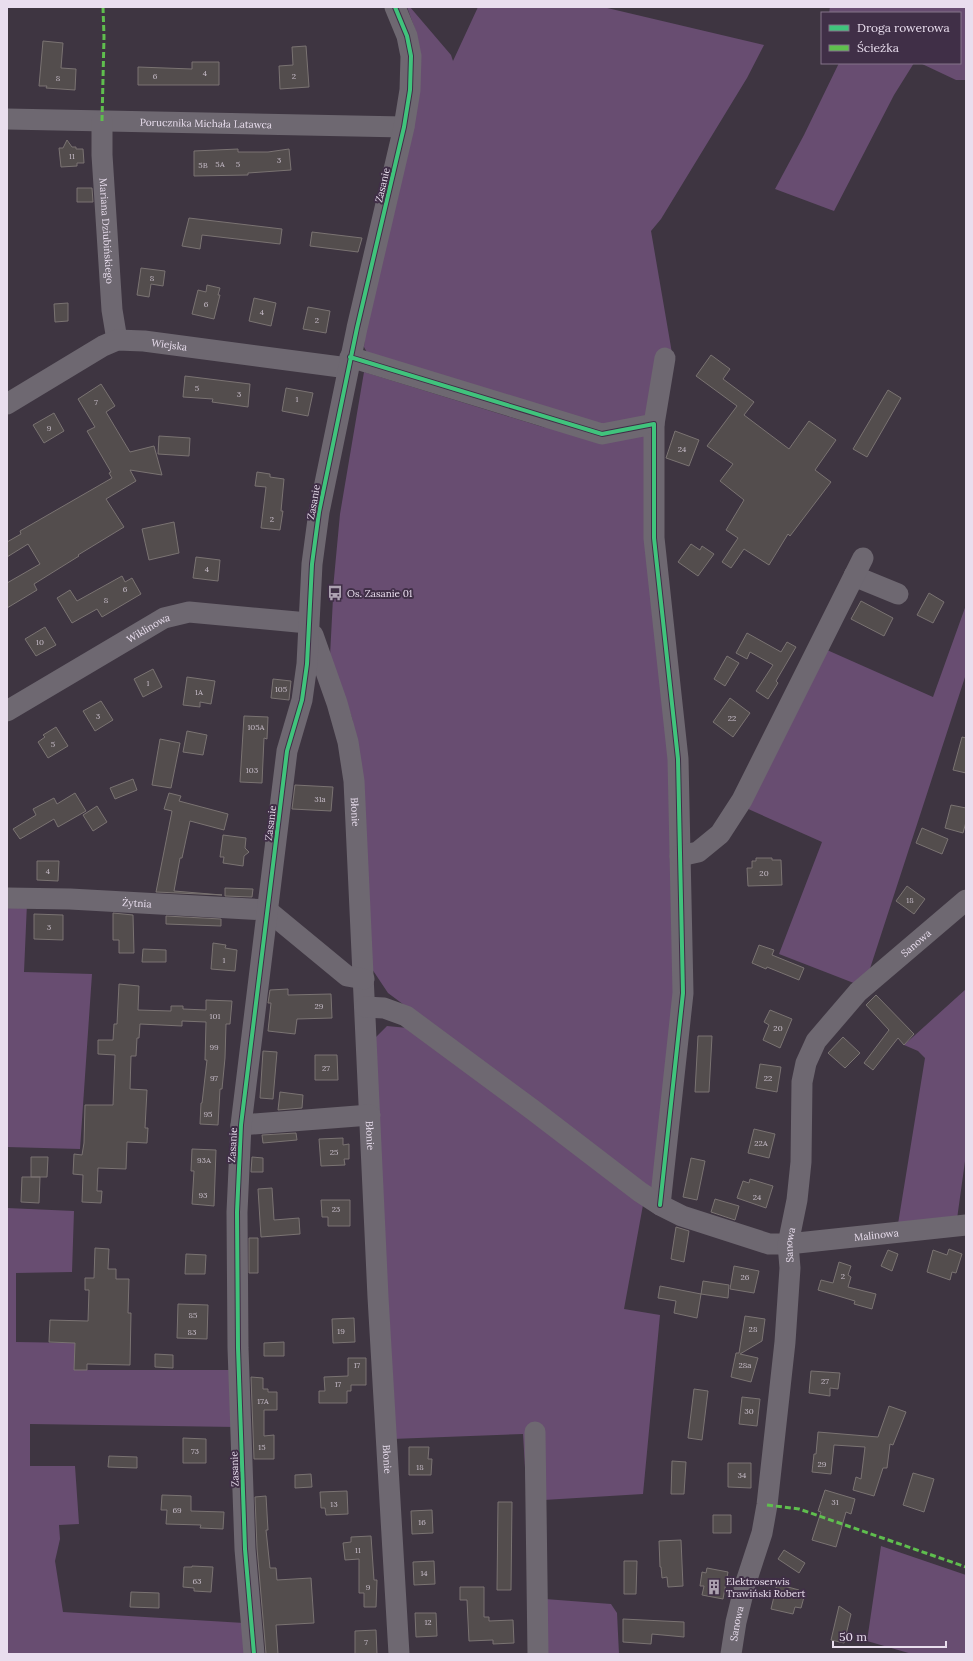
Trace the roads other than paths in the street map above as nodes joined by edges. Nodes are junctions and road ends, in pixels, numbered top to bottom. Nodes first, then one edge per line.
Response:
1 (395, 7) edge
2 (7, 119) edge
3 (102, 121) junction
4 (404, 127) junction
5 (117, 340) junction
6 (665, 358) dead end
7 (349, 362) junction
8 (7, 404) edge
9 (654, 424) junction
10 (898, 594) dead end
11 (308, 623) junction
12 (7, 711) edge
13 (680, 856) junction
14 (7, 898) edge
15 (966, 900) edge
16 (267, 910) junction
17 (364, 979) junction
18 (365, 1007) junction
19 (370, 1115) junction
20 (241, 1124) junction
21 (660, 1205) junction
22 (966, 1225) edge
23 (788, 1244) junction
24 (535, 1432) dead end
25 (254, 1654) edge
26 (399, 1654) edge
27 (538, 1654) edge
28 (731, 1654) edge

1 - 4 street, Zasanie
2 - 3 street, Porucznika Michała Latawca
3 - 4 street, Porucznika Michała Latawca
3 - 5 street, Mariana Dziubińskiego
4 - 7 street, Zasanie
5 - 7 street, Wiejska
5 - 8 street, Wiejska
6 - 9 street
7 - 9 street, Wiejska
7 - 11 street, Zasanie
9 - 13 street
10 - 13 street
11 - 12 street, Wiklinowa
11 - 16 street, Zasanie
11 - 17 street, Błonie
13 - 21 street
14 - 16 street, Żytnia
15 - 23 street, Sanowa
16 - 17 street
16 - 20 street, Zasanie
17 - 18 street, Błonie
18 - 19 street, Błonie
18 - 21 street, Malinowa
19 - 20 street
19 - 26 street, Błonie
20 - 25 street, Zasanie
21 - 23 street, Malinowa
22 - 23 street, Malinowa
23 - 28 street, Sanowa
24 - 27 street

